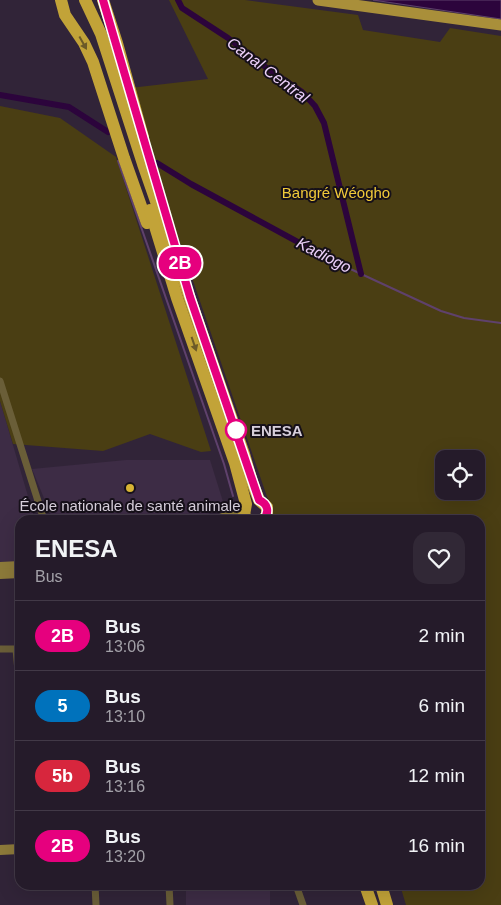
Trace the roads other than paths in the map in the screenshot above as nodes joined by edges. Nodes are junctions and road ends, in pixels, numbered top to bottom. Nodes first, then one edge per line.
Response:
1 (61, 0) edge
2 (78, 0) edge
3 (85, 0) edge
4 (103, 0) edge
5 (108, 0) edge
6 (318, 0) edge
7 (110, 22) junction
8 (501, 25) edge
9 (184, 298) junction
10 (0, 381) edge
11 (259, 500) junction
12 (246, 504) junction
13 (42, 515) edge
14 (230, 515) edge
15 (246, 515) edge
16 (266, 515) edge
17 (15, 566) edge
18 (0, 567) edge
19 (15, 573) edge
20 (0, 574) edge
21 (15, 649) edge
22 (0, 650) edge
23 (15, 849) edge
24 (0, 850) edge
25 (95, 890) edge
26 (169, 890) edge
27 (298, 890) edge
28 (367, 890) edge
29 (382, 890) edge
30 (96, 905) edge
31 (170, 905) edge
32 (303, 905) edge
33 (372, 905) edge
34 (387, 905) edge

1 -> 9 highway
2 - 9 highway
3 - 9 highway
4 - 7 highway
5 - 7 highway
6 - 8 main road
7 - 9 highway
9 - 11 highway
9 -> 12 highway
10 - 13 street
11 - 12 highway
11 - 16 highway
12 - 14 street
12 - 15 highway
17 - 18 street
19 - 20 street
21 - 22 street
23 - 24 street
25 - 30 street
26 - 31 street
27 - 32 street
28 - 33 highway
29 - 34 highway

